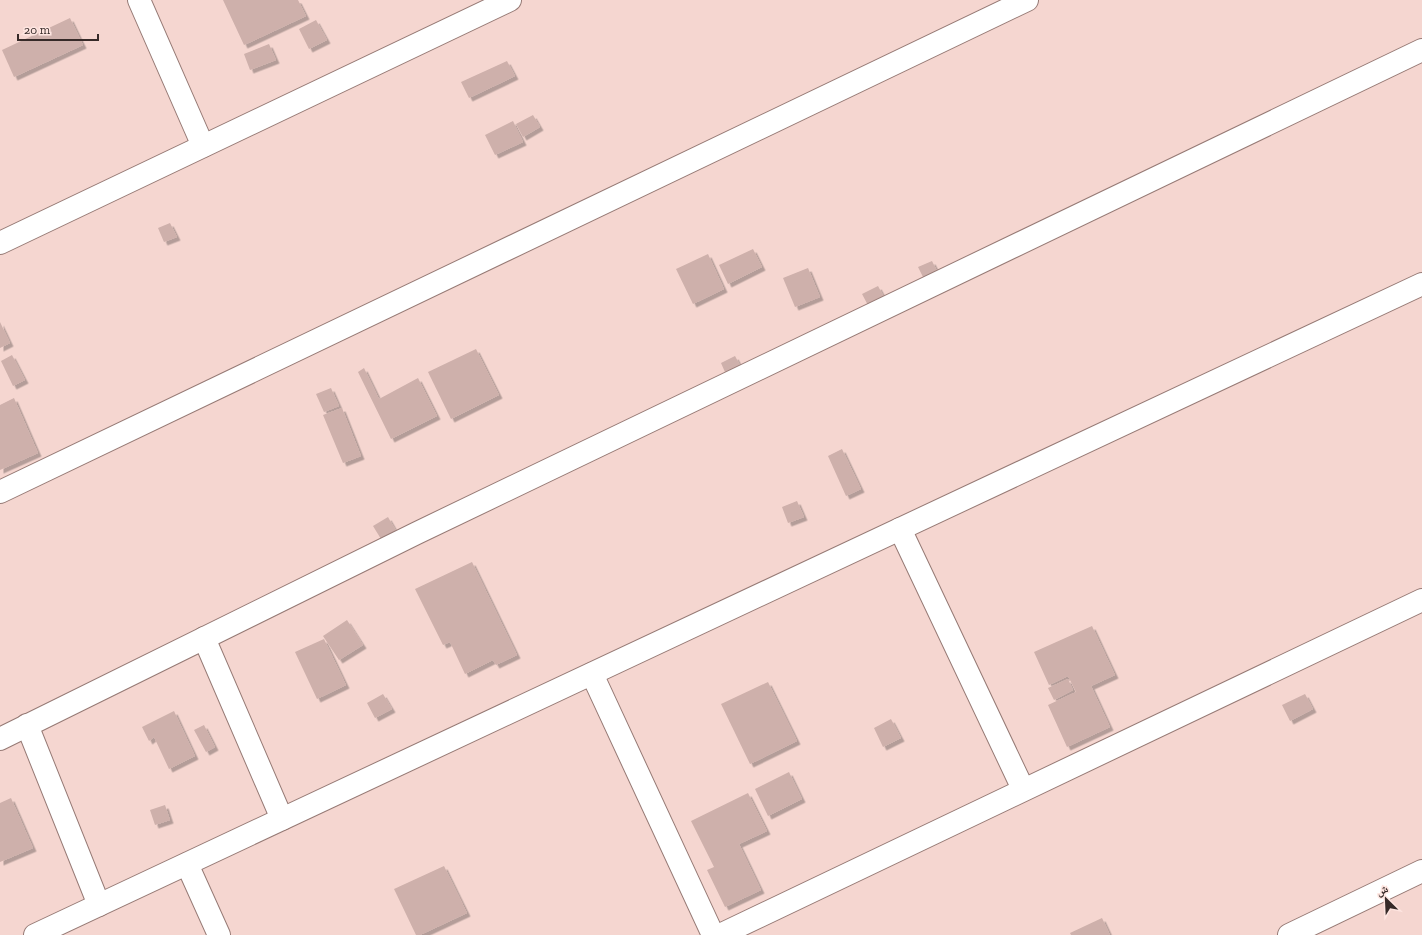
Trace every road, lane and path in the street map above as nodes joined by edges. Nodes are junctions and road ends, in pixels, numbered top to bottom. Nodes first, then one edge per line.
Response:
1 (139, 0) edge
2 (510, 0) edge
3 (1027, 0) edge
4 (1422, 50) edge
5 (203, 146) junction
6 (0, 243) edge
7 (1422, 284) edge
8 (0, 492) edge
9 (900, 529) junction
10 (1422, 600) edge
11 (204, 638) junction
12 (592, 674) junction
13 (27, 725) junction
14 (0, 739) edge
15 (1023, 789) junction
16 (282, 819) junction
17 (187, 864) junction
18 (1422, 871) edge
19 (99, 905) junction
20 (35, 935) edge
21 (219, 935) edge
22 (713, 935) edge
23 (720, 935) edge
24 (1289, 935) edge

1 - 5 street
2 - 5 street
3 - 8 street
4 - 11 street
5 - 6 street
7 - 9 street
9 - 12 street
9 - 15 street
10 - 15 street
11 - 13 street
11 - 16 street
12 - 16 street
12 - 22 street
13 - 14 street
13 - 19 street
15 - 23 street
16 - 17 street
17 - 19 street
17 - 21 street
18 - 24 street
19 - 20 street

